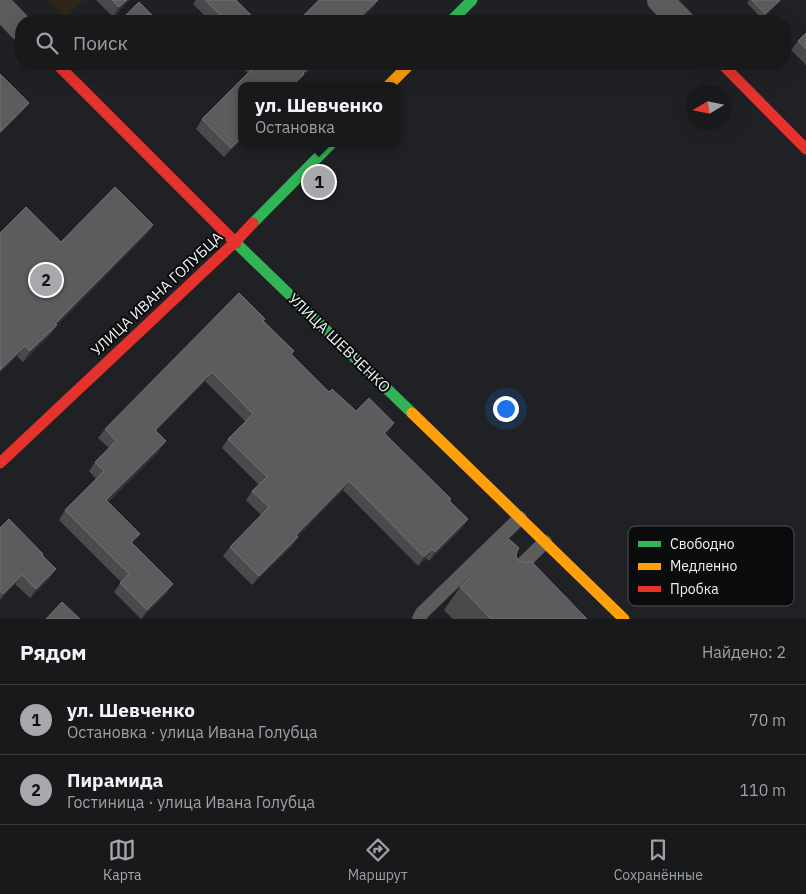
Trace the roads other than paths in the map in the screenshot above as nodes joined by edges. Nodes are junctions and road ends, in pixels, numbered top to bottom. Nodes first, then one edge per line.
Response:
1 (472, 0) edge
2 (660, 0) edge
3 (0, 6) edge
4 (457, 15) edge
5 (675, 15) edge
6 (15, 22) edge
7 (63, 70) edge
8 (404, 70) edge
9 (728, 70) edge
10 (392, 82) edge
11 (328, 147) edge
12 (806, 149) edge
13 (235, 242) junction
14 (0, 462) edge
15 (520, 518) junction
16 (545, 542) junction
17 (509, 577) edge
18 (419, 619) edge
19 (624, 619) edge

1 - 4 street
2 - 5 street
3 - 6 street
7 - 13 street, УЛИЦА ШЕВЧЕНКО
8 - 10 street
9 - 12 street
11 - 13 street, УЛИЦА ИВАНА ГОЛУБЦА
13 - 14 street, УЛИЦА ИВАНА ГОЛУБЦА
13 - 15 street, УЛИЦА ШЕВЧЕНКО
15 - 16 street, УЛИЦА ШЕВЧЕНКО
15 - 18 lane
16 - 17 lane
16 - 19 street, УЛИЦА ШЕВЧЕНКО

